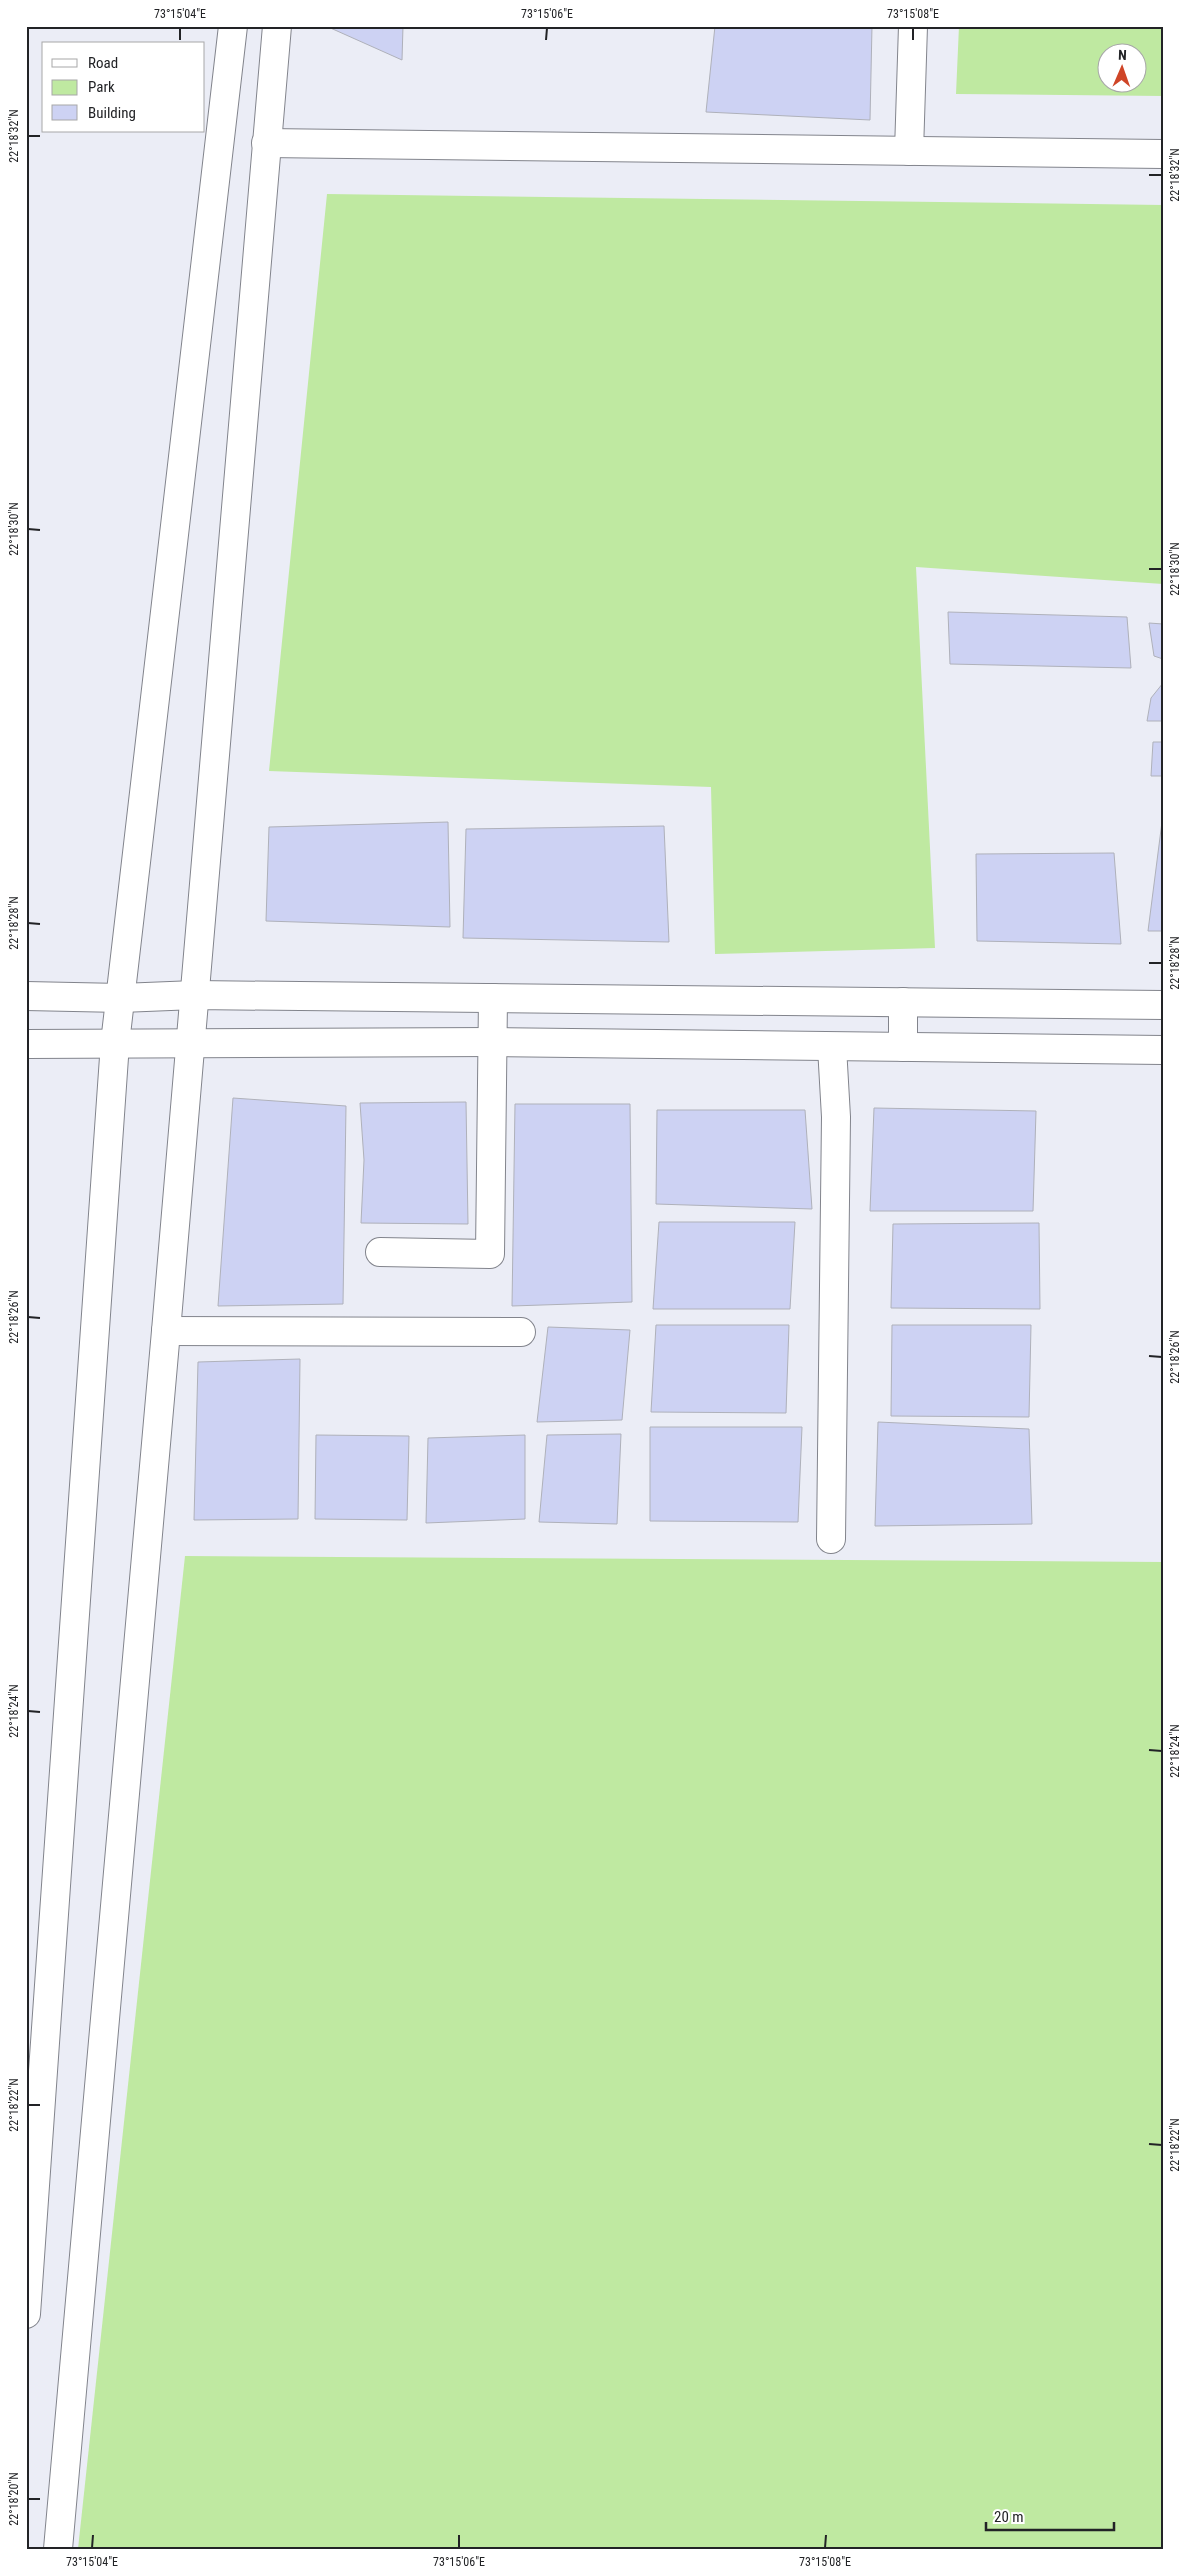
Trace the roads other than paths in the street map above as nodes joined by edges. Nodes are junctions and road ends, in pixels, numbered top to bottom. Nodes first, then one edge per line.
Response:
1 (233, 26) edge
2 (277, 26) edge
3 (912, 26) edge
4 (266, 143) junction
5 (909, 151) junction
6 (1163, 154) edge
7 (194, 995) junction
8 (26, 996) edge
9 (120, 998) junction
10 (493, 998) junction
11 (903, 1002) junction
12 (1163, 1005) edge
13 (115, 1042) junction
14 (493, 1042) junction
15 (26, 1044) edge
16 (191, 1044) junction
17 (832, 1047) junction
18 (902, 1047) junction
19 (1163, 1050) edge
20 (380, 1252) dead end
21 (166, 1331) junction
22 (521, 1332) dead end
23 (831, 1539) dead end
24 (26, 2314) edge
25 (58, 2549) edge

1 - 9 street
2 - 4 street
3 - 5 street
4 - 5 street
4 - 7 street
5 - 6 street
7 - 9 street
7 - 10 street
7 - 16 street
8 - 9 street
9 - 13 street
10 - 11 street
10 - 14 street
11 - 12 street
11 - 18 street
13 - 15 street
13 - 16 street
13 - 24 street
14 - 16 street
14 - 17 street
14 - 20 street
16 - 21 street
17 - 18 street
17 - 23 street
18 - 19 street
21 - 22 street
21 - 25 street

